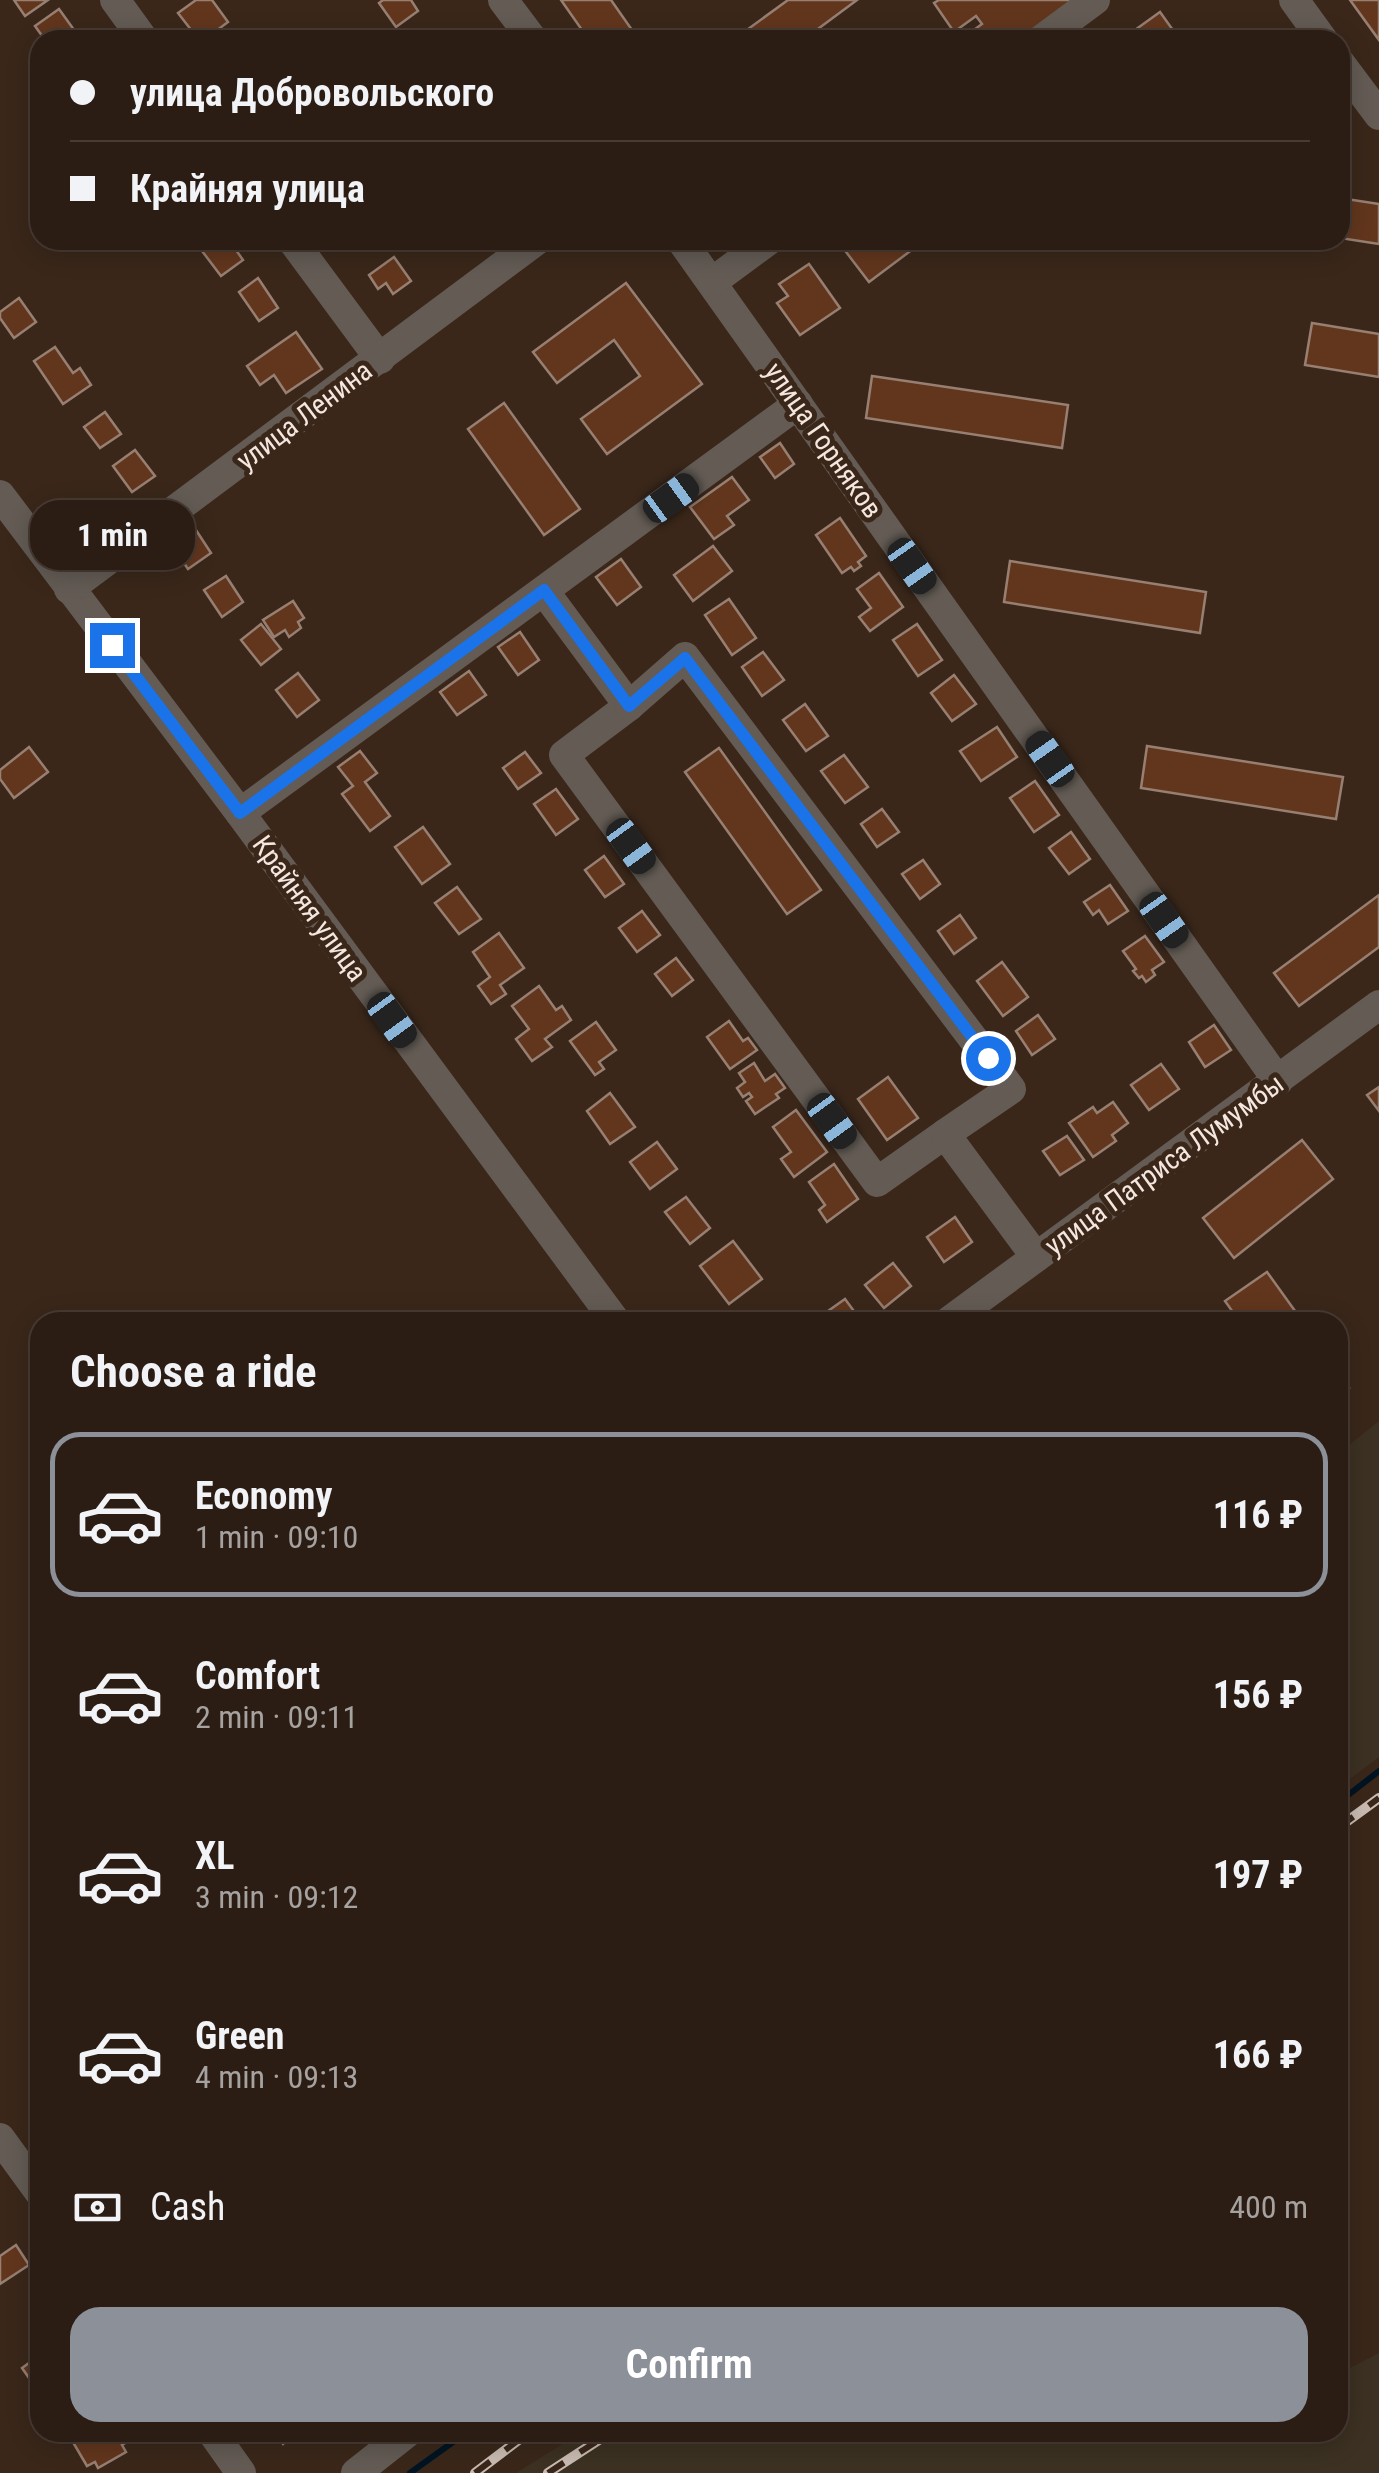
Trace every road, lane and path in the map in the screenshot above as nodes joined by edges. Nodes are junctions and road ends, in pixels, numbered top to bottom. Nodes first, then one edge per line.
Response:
1 (115, 0) edge
2 (503, 0) edge
3 (1095, 0) edge
4 (1294, 0) edge
5 (137, 30) edge
6 (526, 30) edge
7 (1054, 30) edge
8 (1316, 30) edge
9 (1350, 76) edge
10 (1379, 115) edge
11 (299, 250) edge
12 (524, 250) edge
13 (688, 250) edge
14 (755, 250) edge
15 (712, 282) junction
16 (380, 359) junction
17 (798, 404) junction
18 (0, 495) edge
19 (69, 589) junction
20 (544, 590) junction
21 (629, 706) junction
22 (240, 813) junction
23 (1379, 1005) edge
24 (1278, 1081) junction
25 (945, 1134) junction
26 (1036, 1257) junction
27 (609, 1312) edge
28 (962, 1312) edge
29 (0, 2138) edge
30 (30, 2179) edge
31 (219, 2442) edge
32 (395, 2442) edge
33 (242, 2473) edge
34 (356, 2473) edge

1 - 5 street
2 - 6 street
3 - 7 street
4 - 8 street
9 - 10 street
11 - 16 street
12 - 16 street, улица Ленина
13 - 15 street, улица Горняков
14 - 15 street
15 - 17 street, улица Горняков
16 - 19 street, улица Ленина
17 - 20 street
17 - 24 street, улица Горняков
18 - 19 street, Крайняя улица
19 - 22 street, Крайняя улица
20 - 21 street
20 - 22 street
21 - 25 street
21 - 25 street
22 - 27 street, Крайняя улица
23 - 24 street, улица Патриса Лумумбы
24 - 26 street, улица Патриса Лумумбы
25 - 26 street
26 - 28 street, улица Патриса Лумумбы
29 - 30 street
31 - 33 street
32 - 34 street

